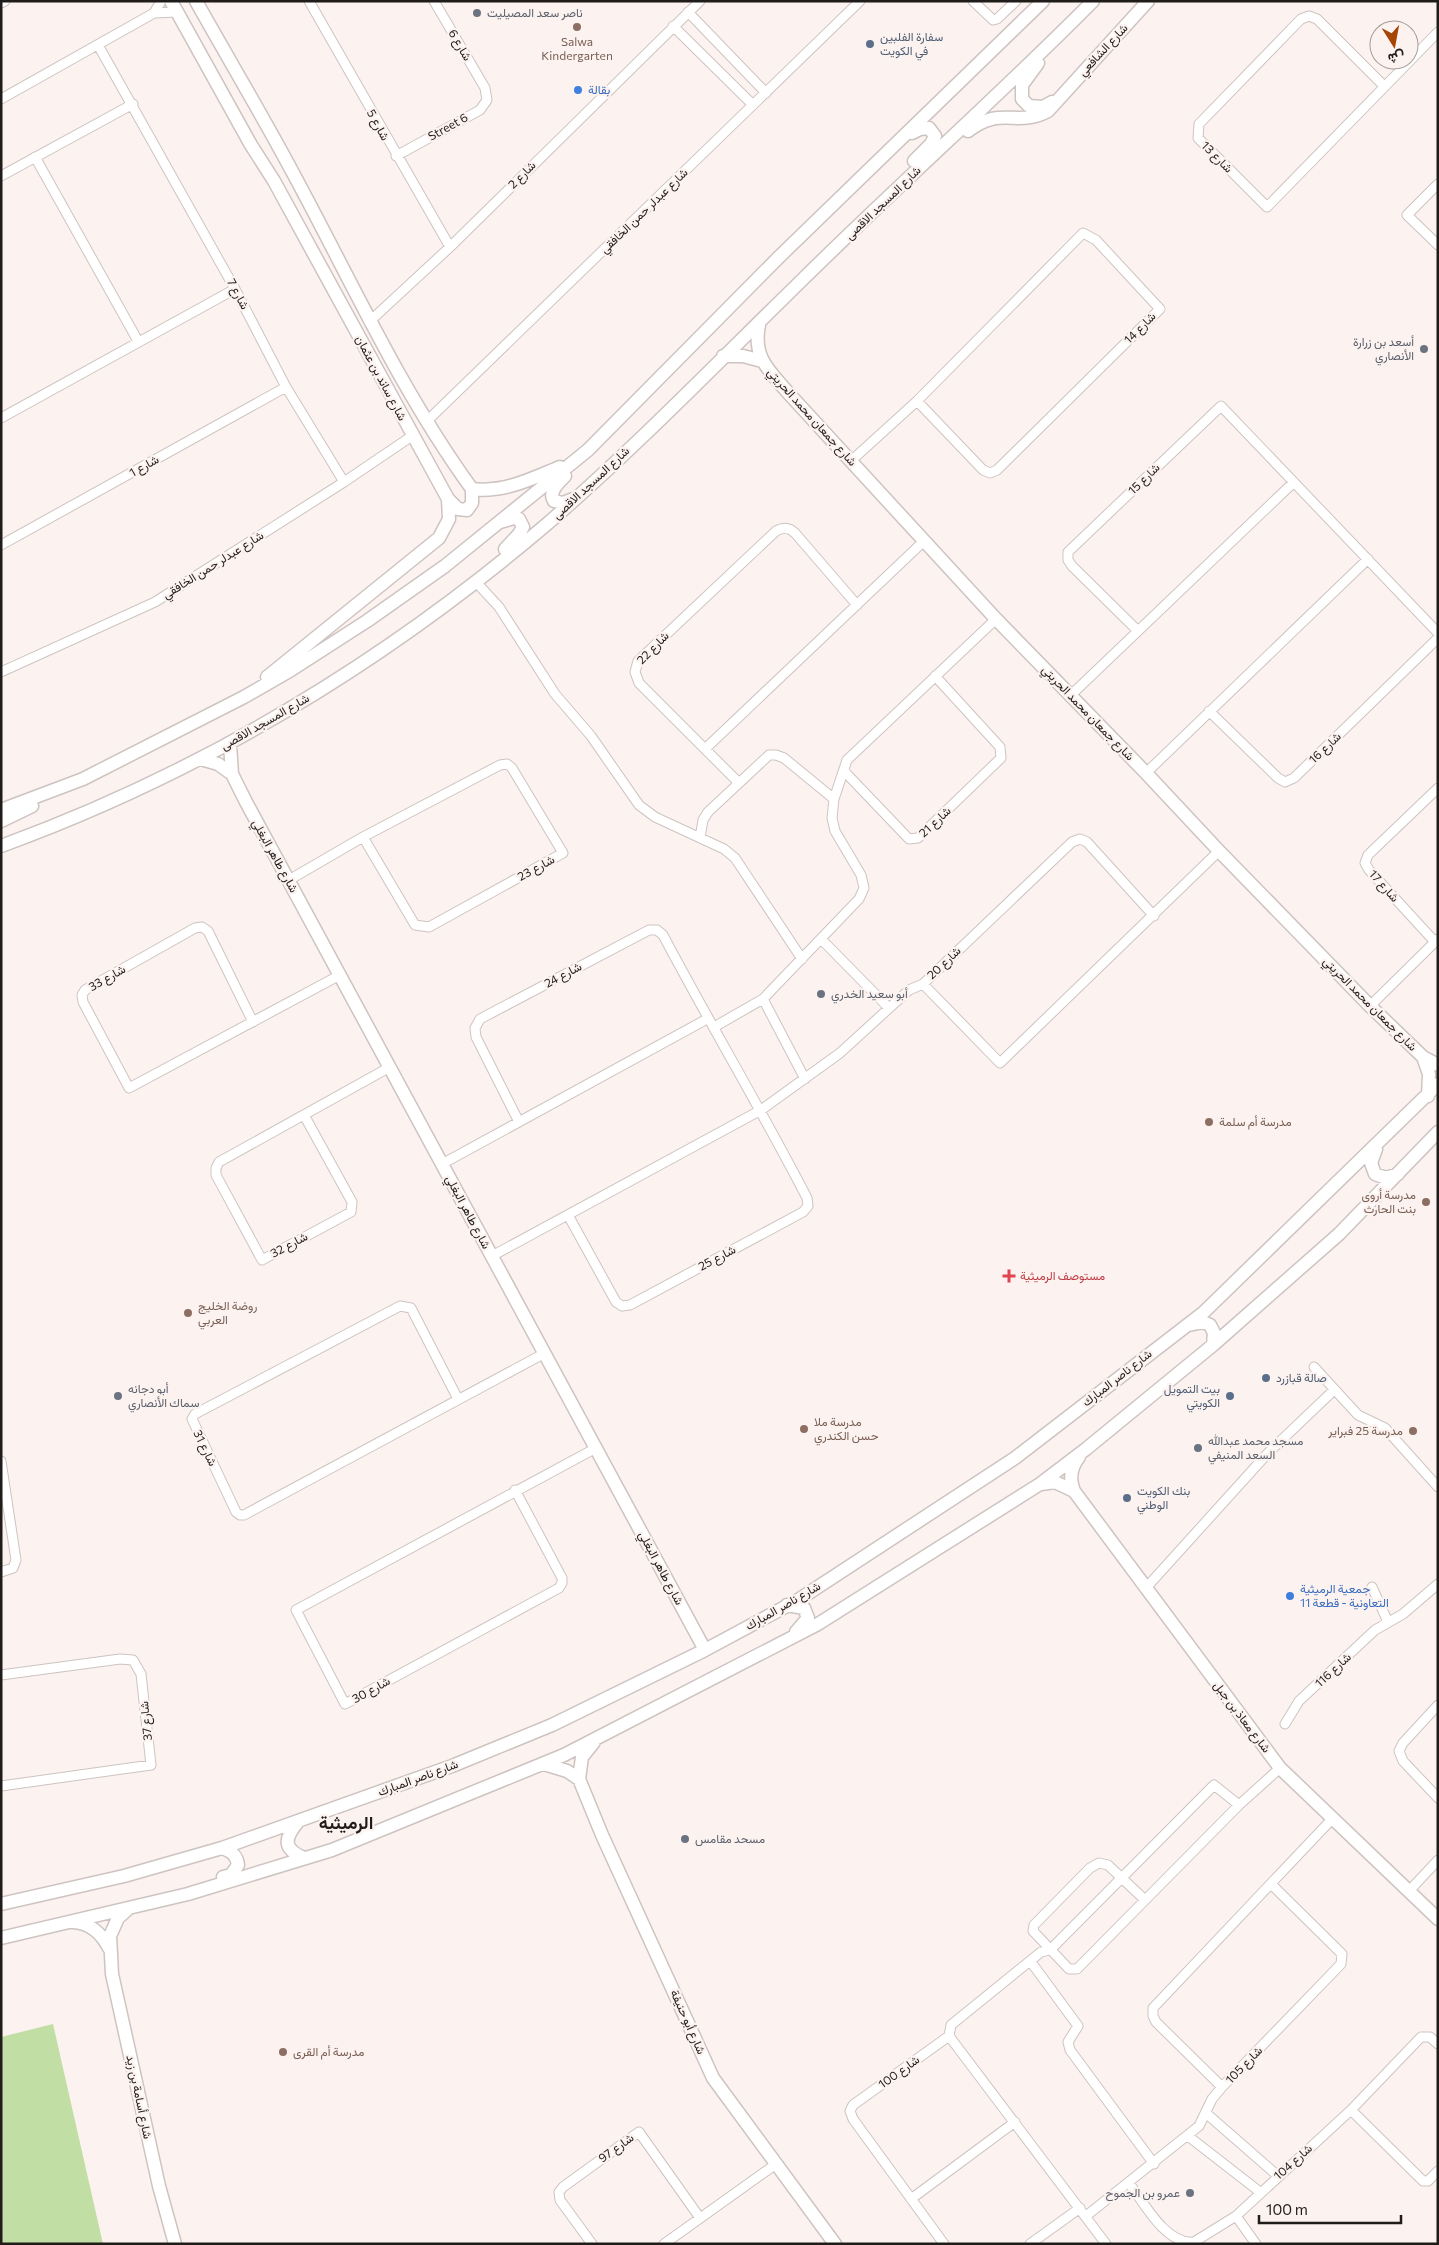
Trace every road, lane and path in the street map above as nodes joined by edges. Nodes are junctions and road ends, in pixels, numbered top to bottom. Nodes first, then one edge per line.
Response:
1 (5, 1) edge
2 (161, 1) edge
3 (196, 1) edge
4 (309, 1) edge
5 (434, 1) edge
6 (700, 1) edge
7 (860, 1) edge
8 (973, 1) edge
9 (1016, 1) edge
10 (1093, 1) edge
11 (1148, 1) edge
12 (1040, 2) edge
13 (1, 3) edge
14 (174, 6) edge
15 (688, 12) junction
16 (154, 13) junction
17 (673, 26) junction
18 (1438, 32) edge
19 (1055, 39) junction
20 (98, 45) junction
21 (1384, 86) junction
22 (485, 88) joint
23 (766, 93) junction
24 (1058, 98) junction
25 (1, 99) edge
26 (133, 104) junction
27 (752, 105) junction
28 (272, 135) junction
29 (904, 138) junction
30 (251, 145) junction
31 (396, 156) junction
32 (35, 157) junction
33 (916, 171) junction
34 (293, 172) junction
35 (1, 176) edge
36 (274, 181) junction
37 (1438, 184) edge
38 (857, 228) junction
39 (1438, 245) edge
40 (450, 247) junction
41 (235, 289) junction
42 (369, 322) junction
43 (759, 325) junction
44 (138, 342) junction
45 (723, 356) junction
46 (762, 361) junction
47 (286, 387) junction
48 (917, 401) junction
49 (1, 418) edge
50 (427, 420) junction
51 (412, 436) junction
52 (588, 450) junction
53 (852, 460) junction
54 (572, 463) junction
55 (344, 482) junction
56 (1294, 482) junction
57 (472, 489) junction
58 (448, 499) junction
59 (574, 499) junction
60 (496, 524) junction
61 (925, 540) junction
62 (1, 545) edge
63 (1368, 559) junction
64 (478, 579) junction
65 (857, 605) junction
66 (996, 619) junction
67 (1138, 631) junction
68 (1438, 633) edge
69 (1438, 638) edge
70 (1, 672) edge
71 (935, 676) junction
72 (1071, 695) junction
73 (244, 697) junction
74 (1209, 711) junction
75 (230, 744) junction
76 (705, 749) junction
77 (201, 759) junction
78 (844, 771) junction
79 (232, 774) junction
80 (1146, 774) junction
81 (83, 779) junction
82 (738, 782) junction
83 (1438, 788) edge
84 (834, 799) junction
85 (1, 810) edge
86 (1, 821) edge
87 (38, 832) junction
88 (363, 837) junction
89 (1, 838) edge
90 (700, 838) junction
91 (1, 846) edge
92 (1219, 852) junction
93 (289, 880) junction
94 (1154, 916) junction
95 (821, 939) junction
96 (1436, 940) edge
97 (802, 959) junction
98 (340, 975) junction
99 (923, 984) junction
100 (763, 1000) junction
101 (1370, 1006) junction
102 (889, 1008) junction
103 (707, 1019) junction
104 (253, 1022) junction
105 (714, 1027) junction
106 (1424, 1057) junction
107 (736, 1064) joint
108 (1438, 1065) edge
109 (390, 1067) junction
110 (805, 1079) junction
111 (1438, 1084) edge
112 (1428, 1096) junction
113 (761, 1110) junction
114 (304, 1115) junction
115 (519, 1122) junction
116 (1438, 1132) edge
117 (1378, 1144) junction
118 (442, 1164) junction
119 (1399, 1174) junction
120 (568, 1216) junction
121 (492, 1256) junction
122 (1185, 1325) junction
123 (1213, 1345) junction
124 (545, 1353) junction
125 (1314, 1367) dead end
126 (1334, 1390) junction
127 (458, 1398) junction
128 (596, 1448) junction
129 (1086, 1449) junction
130 (1, 1461) edge
131 (1040, 1484) junction
132 (1438, 1487) edge
133 (515, 1490) junction
134 (1074, 1491) junction
135 (1, 1572) edge
136 (1438, 1584) edge
137 (1372, 1588) dead end
138 (1145, 1589) junction
139 (788, 1605) junction
140 (1388, 1622) junction
141 (793, 1636) junction
142 (705, 1650) junction
143 (1, 1675) edge
144 (1438, 1705) edge
145 (1285, 1724) dead end
146 (595, 1740) junction
147 (544, 1764) junction
148 (1280, 1768) junction
149 (579, 1779) junction
150 (1, 1786) edge
151 (1438, 1798) edge
152 (1239, 1805) junction
153 (1333, 1818) junction
154 (297, 1822) junction
155 (222, 1848) junction
156 (304, 1858) junction
157 (1438, 1860) edge
158 (1122, 1878) junction
159 (1271, 1884) junction
160 (1409, 1891) junction
161 (188, 1894) junction
162 (1145, 1900) junction
163 (1, 1904) edge
164 (128, 1908) junction
165 (1438, 1919) edge
166 (70, 1922) junction
167 (1, 1938) edge
168 (109, 1948) junction
169 (1050, 1950) junction
170 (1031, 1962) junction
171 (949, 2036) junction
172 (1438, 2044) edge
173 (1222, 2088) junction
174 (1351, 2110) junction
175 (1206, 2114) junction
176 (1015, 2122) junction
177 (1188, 2136) junction
178 (776, 2164) junction
179 (1154, 2164) junction
180 (1438, 2171) edge
181 (1278, 2176) junction
182 (1129, 2183) junction
183 (1260, 2192) junction
184 (911, 2199) junction
185 (1083, 2212) junction
186 (1236, 2216) junction
187 (700, 2218) junction
188 (175, 2244) edge
189 (592, 2244) edge
190 (664, 2244) edge
191 (835, 2244) edge
192 (944, 2244) edge
193 (1030, 2244) edge
194 (1106, 2244) edge
195 (1256, 2244) edge

1 - 13 street
2 - 16 street
3 - 28 street, شارع ساند بن عثمان
4 - 31 street, شارع 5
5 - 22 street, شارع 6
6 - 15 street, شارع 2
7 - 23 street, شارع عبدلر حمن الخافقي
8 - 9 street
10 - 19 street, شارع المسجد الاقصى
11 - 24 street, شارع الشافعي
12 - 29 street
14 - 16 street
14 - 30 street, شارع ساند بن عثمان
15 - 17 street, شارع 2
15 - 23 street
16 - 20 street
17 - 27 street
17 - 40 street, شارع 2
18 - 21 street, شارع 13
19 - 24 street, شارع الشافعي
19 - 33 street, شارع المسجد الاقصى
20 - 25 street
20 - 26 street, شارع 7
21 - 21 street, شارع 13
22 - 31 street, Street 6
23 - 27 street, شارع عبدلر حمن الخافقي
24 - 33 street, شارع الشافعي
26 - 32 street
26 - 41 street, شارع 7
27 - 50 street, شارع عبدلر حمن الخافقي
28 - 30 street
28 - 34 street, شارع ساند بن عثمان
29 - 38 street
29 - 52 street
30 - 36 street, شارع ساند بن عثمان
31 - 40 street, شارع 5
32 - 35 street
32 - 44 street
33 - 38 street, شارع المسجد الاقصى
34 - 36 street
34 - 42 street, شارع ساند بن عثمان
36 - 51 street, شارع ساند بن عثمان
37 - 39 street
38 - 43 street, شارع المسجد الاقصى
40 - 42 street, شارع 2
41 - 44 street
41 - 47 street, شارع 7
42 - 50 street, شارع ساند بن عثمان
43 - 45 street, شارع المسجد الاقصى
43 - 46 street, شارع جمعان محمد الحريتي
44 - 49 street
45 - 46 street, شارع جمعان محمد الحريتي
45 - 59 street, شارع المسجد الاقصى
46 - 53 street, شارع جمعان محمد الحريتي
47 - 55 street, شارع 7
47 - 62 street, شارع 1
48 - 48 street, شارع 14
48 - 53 street, شارع 14
50 - 57 street, شارع ساند بن عثمان
51 - 55 street, شارع عبدلر حمن الخافقي
51 - 58 street, شارع ساند بن عثمان
52 - 54 street
52 - 59 street
53 - 61 street, شارع جمعان محمد الحريتي
54 - 57 street
54 - 60 street
55 - 70 street, شارع عبدلر حمن الخافقي
56 - 63 street, شارع 15
56 - 67 street
56 - 67 street, شارع 15
57 - 58 street
58 - 73 street
59 - 64 street, شارع المسجد الاقصى
60 - 64 street
60 - 73 street
61 - 65 street
61 - 66 street, شارع جمعان محمد الحريتي
63 - 68 street
63 - 74 street
64 - 75 street, شارع المسجد الاقصى
64 - 90 street
65 - 76 street
65 - 76 street, شارع 22
66 - 71 street
66 - 72 street, شارع جمعان محمد الحريتي
67 - 72 street
69 - 74 street, شارع 16
71 - 78 street
71 - 78 street, شارع 21
72 - 80 street, شارع جمعان محمد الحريتي
73 - 81 street
74 - 80 street
75 - 77 street, شارع المسجد الاقصى
75 - 79 street, شارع طاهر البغلي
76 - 82 street
77 - 79 street
77 - 87 street, شارع المسجد الاقصى
78 - 84 street
79 - 93 street, شارع طاهر البغلي
80 - 92 street, شارع جمعان محمد الحريتي
81 - 85 street
81 - 86 street
82 - 84 street
82 - 90 street
83 - 96 street, شارع 17
84 - 95 street
87 - 89 street
87 - 91 street, شارع المسجد الاقصى
88 - 88 street, شارع 23
88 - 93 street, شارع 23
90 - 97 street
92 - 94 street, شارع 20
92 - 101 street, شارع جمعان محمد الحريتي
93 - 98 street, شارع طاهر البغلي
94 - 99 street, شارع 20
94 - 99 street, شارع 20
95 - 97 street
95 - 102 street
96 - 101 street, شارع 17
97 - 100 street
98 - 104 street, شارع 33
98 - 109 street, شارع طاهر البغلي
99 - 102 street
100 - 105 street
100 - 110 street
101 - 106 street, شارع جمعان محمد الحريتي
102 - 110 street
103 - 105 street, شارع 24
103 - 115 street
103 - 115 street, شارع 24
104 - 104 street, شارع 33
105 - 107 street, شارع 24
106 - 108 street, شارع جمعان محمد الحريتي
106 - 112 street, شارع جمعان محمد الحريتي
107 - 113 street, شارع 25
109 - 114 street, شارع 32
109 - 118 street, شارع طاهر البغلي
110 - 113 street
111 - 112 street, شارع ناصر المبارك
112 - 117 street, شارع ناصر المبارك
113 - 120 street
113 - 120 street, شارع 25
114 - 114 street, شارع 32
115 - 118 street
116 - 119 street
117 - 119 street
117 - 122 street, شارع ناصر المبارك
118 - 121 street, شارع طاهر البغلي
119 - 123 street
120 - 121 street
121 - 124 street, شارع طاهر البغلي
122 - 123 street
122 - 139 street, شارع ناصر المبارك
123 - 129 street
124 - 127 street, شارع 31
124 - 128 street, شارع طاهر البغلي
125 - 126 street
126 - 132 street
126 - 138 street
127 - 127 street, شارع 31
128 - 133 street, شارع 30
128 - 142 street, شارع طاهر البغلي
129 - 131 street
129 - 134 street
130 - 135 street
131 - 134 street
131 - 141 street
133 - 133 street, شارع 30
134 - 138 street, شارع معاذ بن جبل
136 - 140 street, شارع 116
137 - 140 street
138 - 148 street, شارع معاذ بن جبل
139 - 141 street
139 - 142 street, شارع ناصر المبارك
140 - 145 street, شارع 116
141 - 146 street
142 - 154 street, شارع ناصر المبارك
143 - 150 street, شارع 37
144 - 151 street
146 - 147 street
146 - 149 street
147 - 149 street
147 - 156 street
148 - 152 street
148 - 153 street, شارع معاذ بن جبل
149 - 178 street, شارع أبو حنيفة
152 - 158 street
152 - 162 street
153 - 159 street, شارع 105
153 - 160 street, شارع معاذ بن جبل
154 - 155 street, شارع ناصر المبارك
154 - 156 street
155 - 161 street
155 - 163 street, شارع ناصر المبارك
156 - 161 street
157 - 160 street
158 - 162 street
158 - 169 street
158 - 169 street
159 - 173 street, شارع 105
159 - 173 street, شارع 105
160 - 165 street, شارع معاذ بن جبل
161 - 164 street
162 - 169 street
164 - 166 street
164 - 168 street, شارع أسامة بن زيد
166 - 167 street
166 - 168 street
168 - 188 street, شارع أسامة بن زيد
169 - 170 street
170 - 171 street
170 - 179 street
171 - 176 street
171 - 184 street, شارع 100
172 - 174 street, شارع 104
173 - 175 street
174 - 180 street
174 - 181 street, شارع 104
175 - 177 street
175 - 181 street
176 - 184 street
176 - 185 street
177 - 179 street
177 - 183 street
178 - 187 street
178 - 191 street, شارع أبو حنيفة
179 - 182 street
181 - 183 street, شارع 104
182 - 185 street
182 - 186 street, شارع 104
183 - 186 street, شارع 104
184 - 192 street, شارع 100
185 - 193 street
185 - 194 street
186 - 195 street
187 - 189 street, شارع 97
187 - 190 street

